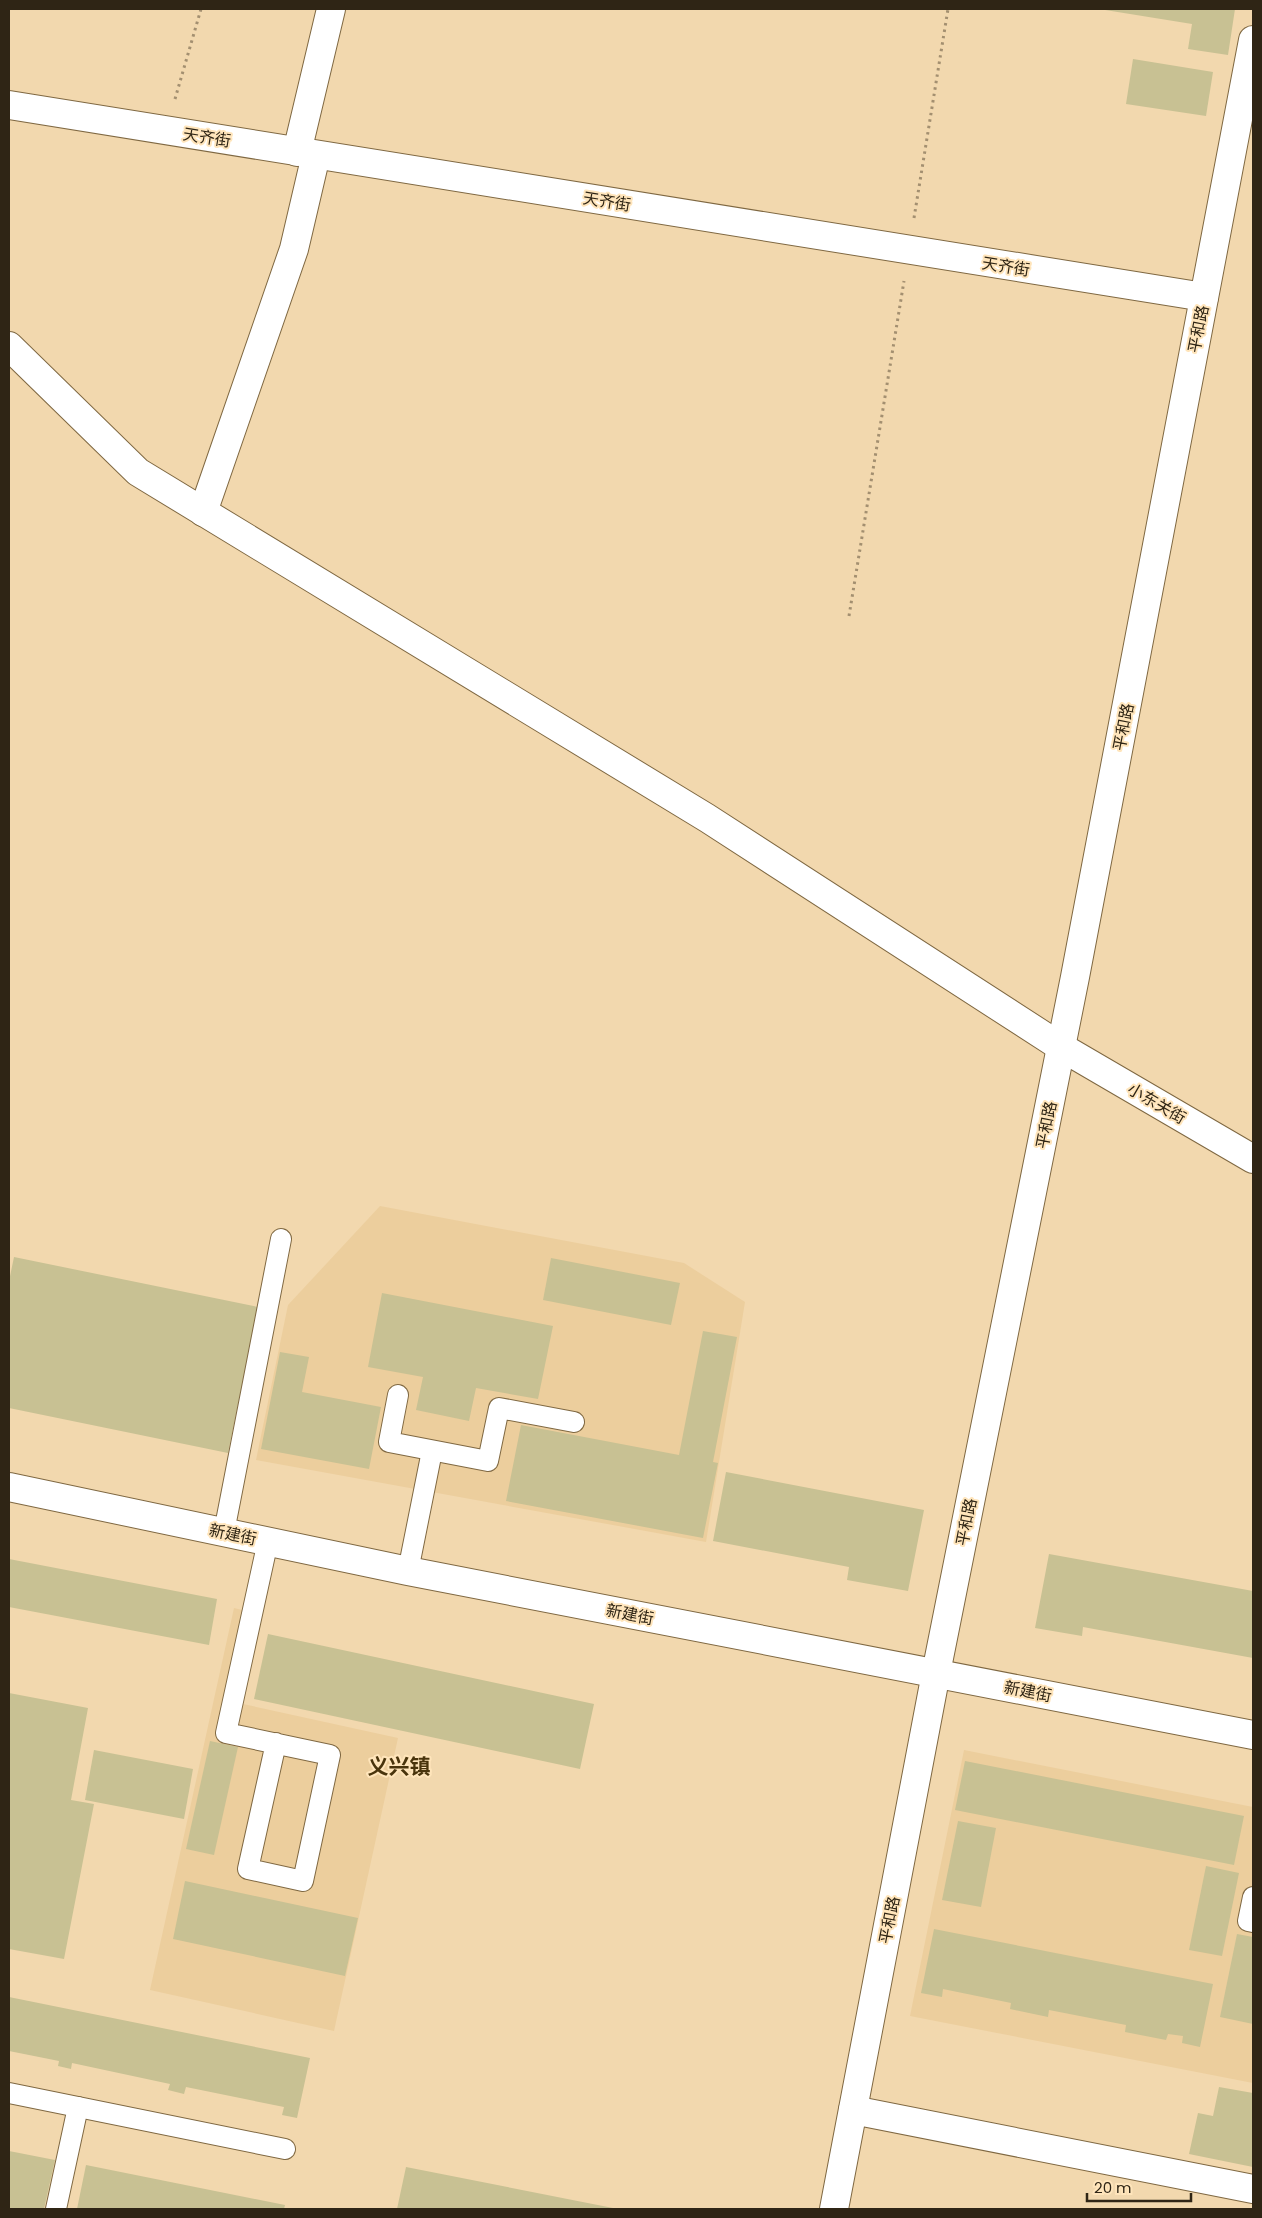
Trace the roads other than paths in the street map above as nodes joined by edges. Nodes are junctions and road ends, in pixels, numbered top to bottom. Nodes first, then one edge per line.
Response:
1 (331, 9) edge
2 (1253, 40) edge
3 (9, 105) edge
4 (306, 153) junction
5 (1204, 297) junction
6 (9, 346) edge
7 (202, 512) junction
8 (1061, 1047) junction
9 (1253, 1159) edge
10 (280, 1239) dead end
11 (398, 1396) dead end
12 (574, 1422) dead end
13 (432, 1450) junction
14 (9, 1487) edge
15 (224, 1532) junction
16 (268, 1542) junction
17 (408, 1571) junction
18 (936, 1673) junction
19 (1253, 1735) edge
20 (276, 1743) junction
21 (1253, 1897) edge
22 (1253, 1922) edge
23 (9, 2093) edge
24 (78, 2107) junction
25 (853, 2110) junction
26 (285, 2149) dead end
27 (1253, 2189) edge
28 (56, 2209) edge
29 (834, 2209) edge

1 - 4 street
2 - 5 street, 平和路
3 - 4 street, 天齐街
4 - 5 street, 天齐街
4 - 7 street
5 - 8 street, 平和路
6 - 7 street, 小东关街
7 - 8 street, 小东关街
8 - 9 street, 小东关街
8 - 18 street, 平和路
10 - 15 lane
11 - 13 lane
12 - 13 lane
13 - 17 lane
14 - 15 street, 新建街
15 - 16 street, 新建街
16 - 17 street, 新建街
16 - 20 lane
17 - 18 street, 新建街
18 - 19 street, 新建街
18 - 25 street, 平和路
20 - 20 lane
21 - 22 lane
23 - 24 lane
24 - 26 lane
24 - 28 lane
25 - 27 street
25 - 29 street, 平和路

